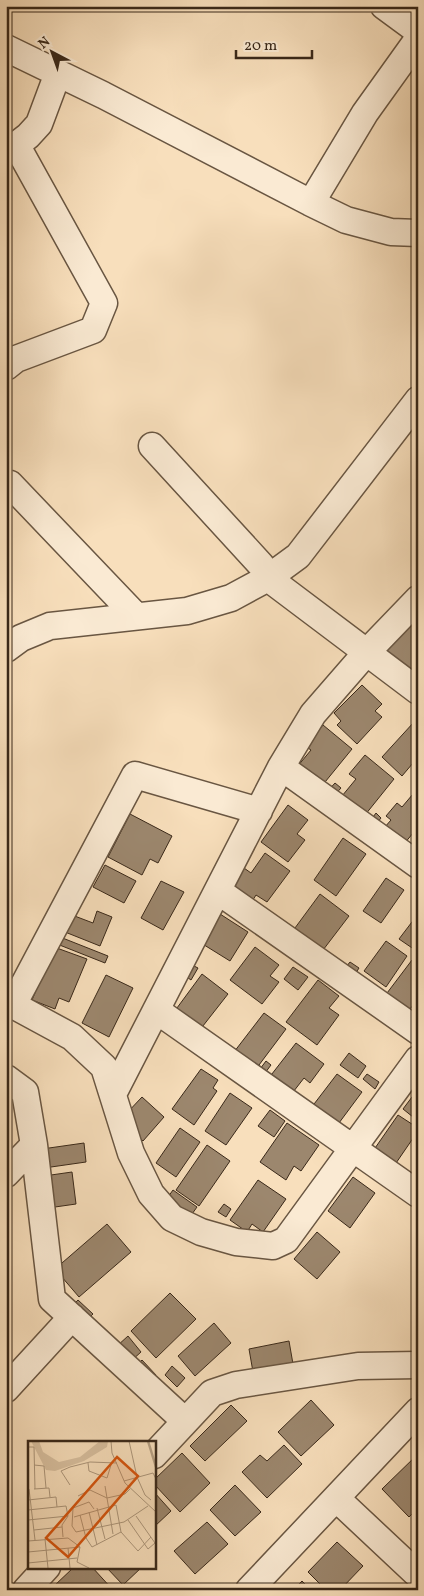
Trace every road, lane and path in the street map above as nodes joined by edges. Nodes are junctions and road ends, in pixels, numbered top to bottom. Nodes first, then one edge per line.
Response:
1 (384, 6) edge
2 (418, 31) edge
3 (418, 39) edge
4 (6, 48) edge
5 (58, 73) junction
6 (12, 150) edge
7 (311, 203) junction
8 (418, 233) edge
9 (6, 368) edge
10 (418, 400) edge
11 (152, 446) dead end
12 (10, 484) dead end
13 (268, 578) junction
14 (418, 599) edge
15 (136, 616) junction
16 (6, 649) edge
17 (366, 653) junction
18 (418, 691) edge
19 (281, 767) junction
20 (259, 811) junction
21 (418, 865) edge
22 (218, 891) junction
23 (156, 1010) junction
24 (418, 1031) edge
25 (418, 1059) edge
26 (6, 1078) edge
27 (113, 1094) junction
28 (34, 1145) junction
29 (353, 1148) junction
30 (6, 1174) edge
31 (418, 1194) edge
32 (72, 1317) junction
33 (418, 1365) edge
34 (6, 1389) edge
35 (418, 1411) edge
36 (185, 1421) junction
37 (155, 1454) edge
38 (336, 1498) junction
39 (46, 1568) edge
40 (418, 1575) edge
41 (26, 1590) edge
42 (249, 1590) edge

1 - 2 street
3 - 7 street
4 - 5 street
5 - 6 street
5 - 7 street
6 - 9 street
7 - 8 street
10 - 13 street
11 - 13 street
12 - 15 street
13 - 15 street
13 - 17 street
14 - 17 street
15 - 16 street
17 - 18 street
17 - 19 street
19 - 20 street
19 - 21 street
20 - 22 street
20 - 27 street
22 - 23 street
22 - 24 street
23 - 27 street
23 - 29 street
25 - 29 street
26 - 28 street
27 - 29 street
28 - 30 street
28 - 32 street
29 - 31 street
32 - 34 street
32 - 36 street
33 - 36 street
35 - 38 street
36 - 37 street
38 - 40 street
38 - 42 street
39 - 41 street

